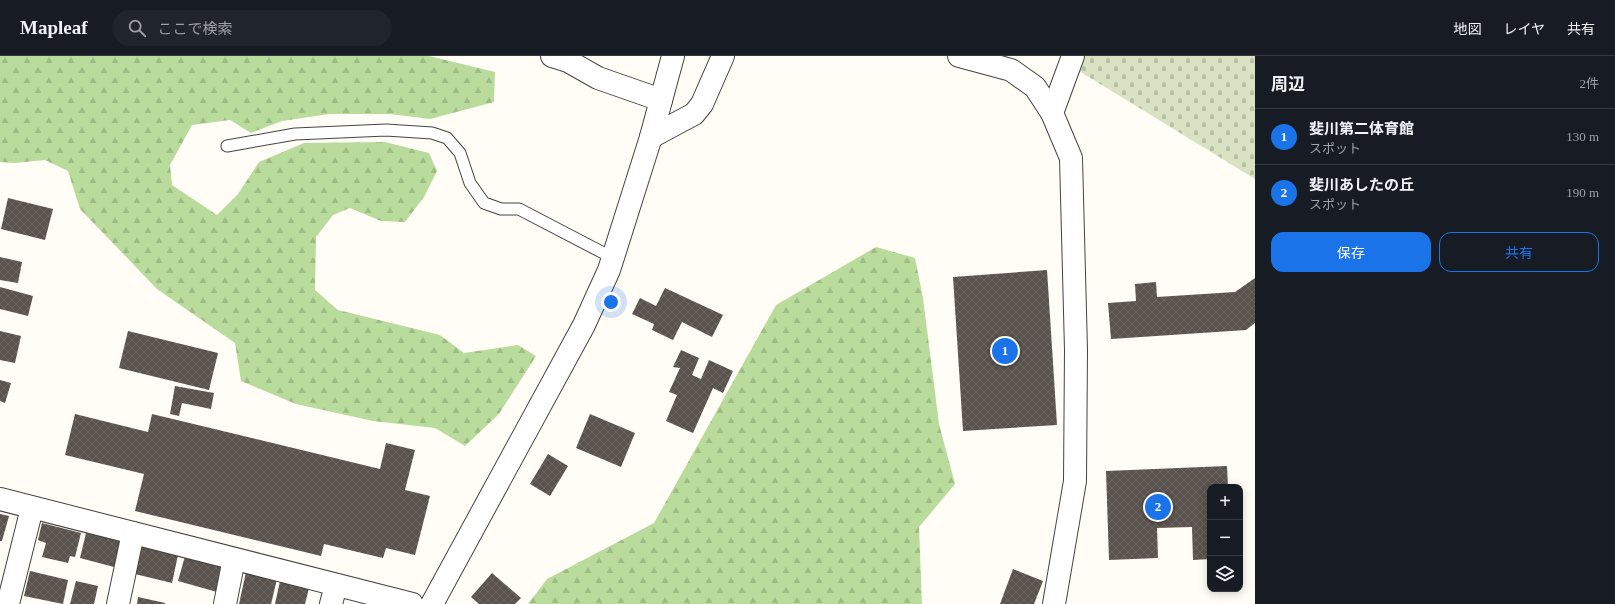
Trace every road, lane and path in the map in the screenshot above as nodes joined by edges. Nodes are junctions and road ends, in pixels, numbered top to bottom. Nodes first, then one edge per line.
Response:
1 (673, 56) edge
2 (723, 56) edge
3 (959, 56) edge
4 (1073, 56) edge
5 (563, 58) edge
6 (661, 100) junction
7 (1052, 113) junction
8 (651, 138) junction
9 (227, 146) dead end
10 (613, 258) junction
11 (0, 499) edge
12 (32, 508) junction
13 (134, 533) junction
14 (234, 559) junction
15 (333, 594) edge
16 (8, 604) edge
17 (118, 604) edge
18 (225, 604) edge
19 (412, 604) edge
20 (432, 604) edge
21 (1054, 604) edge

1 - 6 street
2 - 8 street
3 - 7 street
4 - 7 street
5 - 6 street
6 - 8 street
7 - 21 street
8 - 10 street
9 - 10 lane
10 - 20 street
11 - 12 street
12 - 13 street
12 - 16 street
13 - 14 street
13 - 17 street
14 - 15 street
14 - 18 street
15 - 19 street

